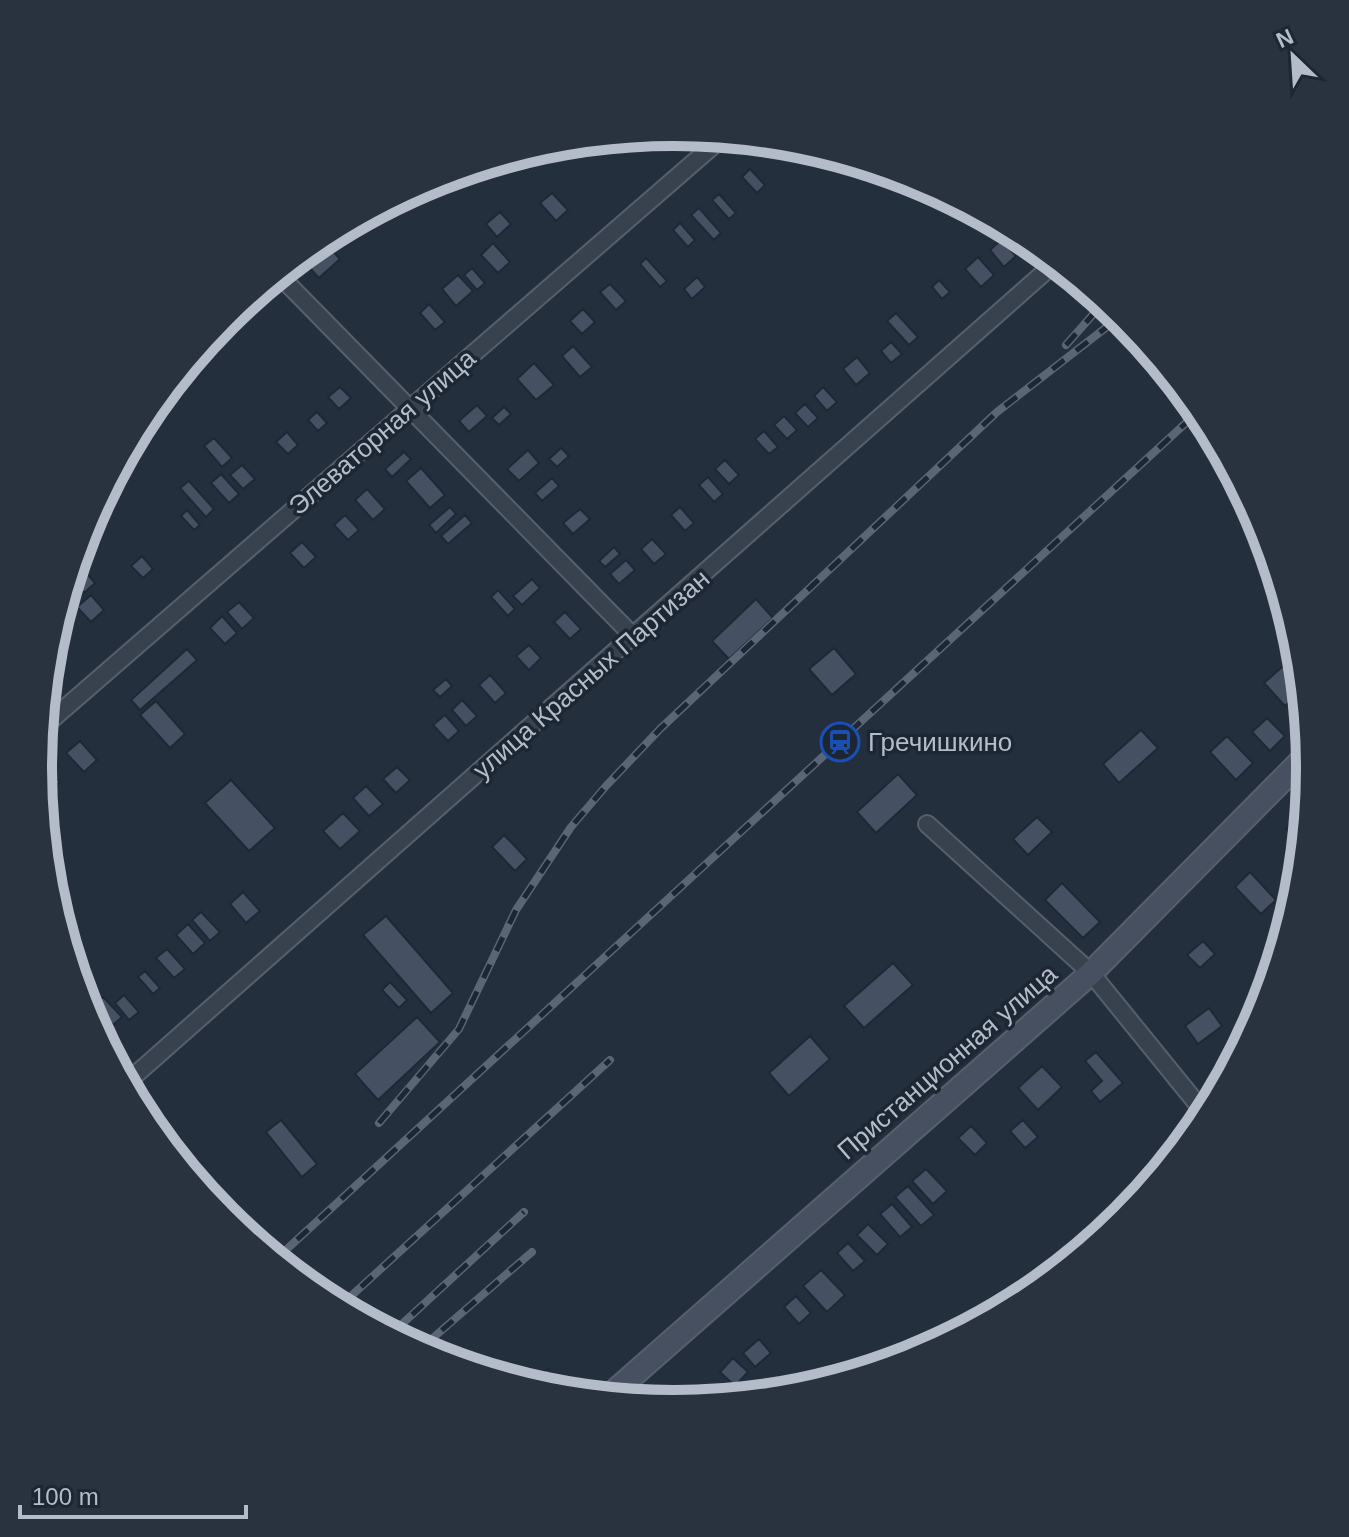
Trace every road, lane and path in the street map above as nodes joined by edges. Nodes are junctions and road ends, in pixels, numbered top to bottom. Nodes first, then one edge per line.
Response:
1 (711, 147) edge
2 (1047, 270) edge
3 (286, 283) edge
4 (408, 408) junction
5 (634, 637) junction
6 (54, 717) edge
7 (1297, 765) edge
8 (927, 824) dead end
9 (1091, 973) junction
10 (133, 1077) edge
11 (1198, 1105) edge
12 (618, 1388) edge

1 - 4 street, Элеваторная улица
2 - 5 street, улица Красных Партизан
3 - 4 street
4 - 5 street
4 - 6 street, Элеваторная улица
5 - 10 street, улица Красных Партизан
7 - 9 street, Пристанционная улица
8 - 9 street
9 - 11 street
9 - 12 street, Пристанционная улица

